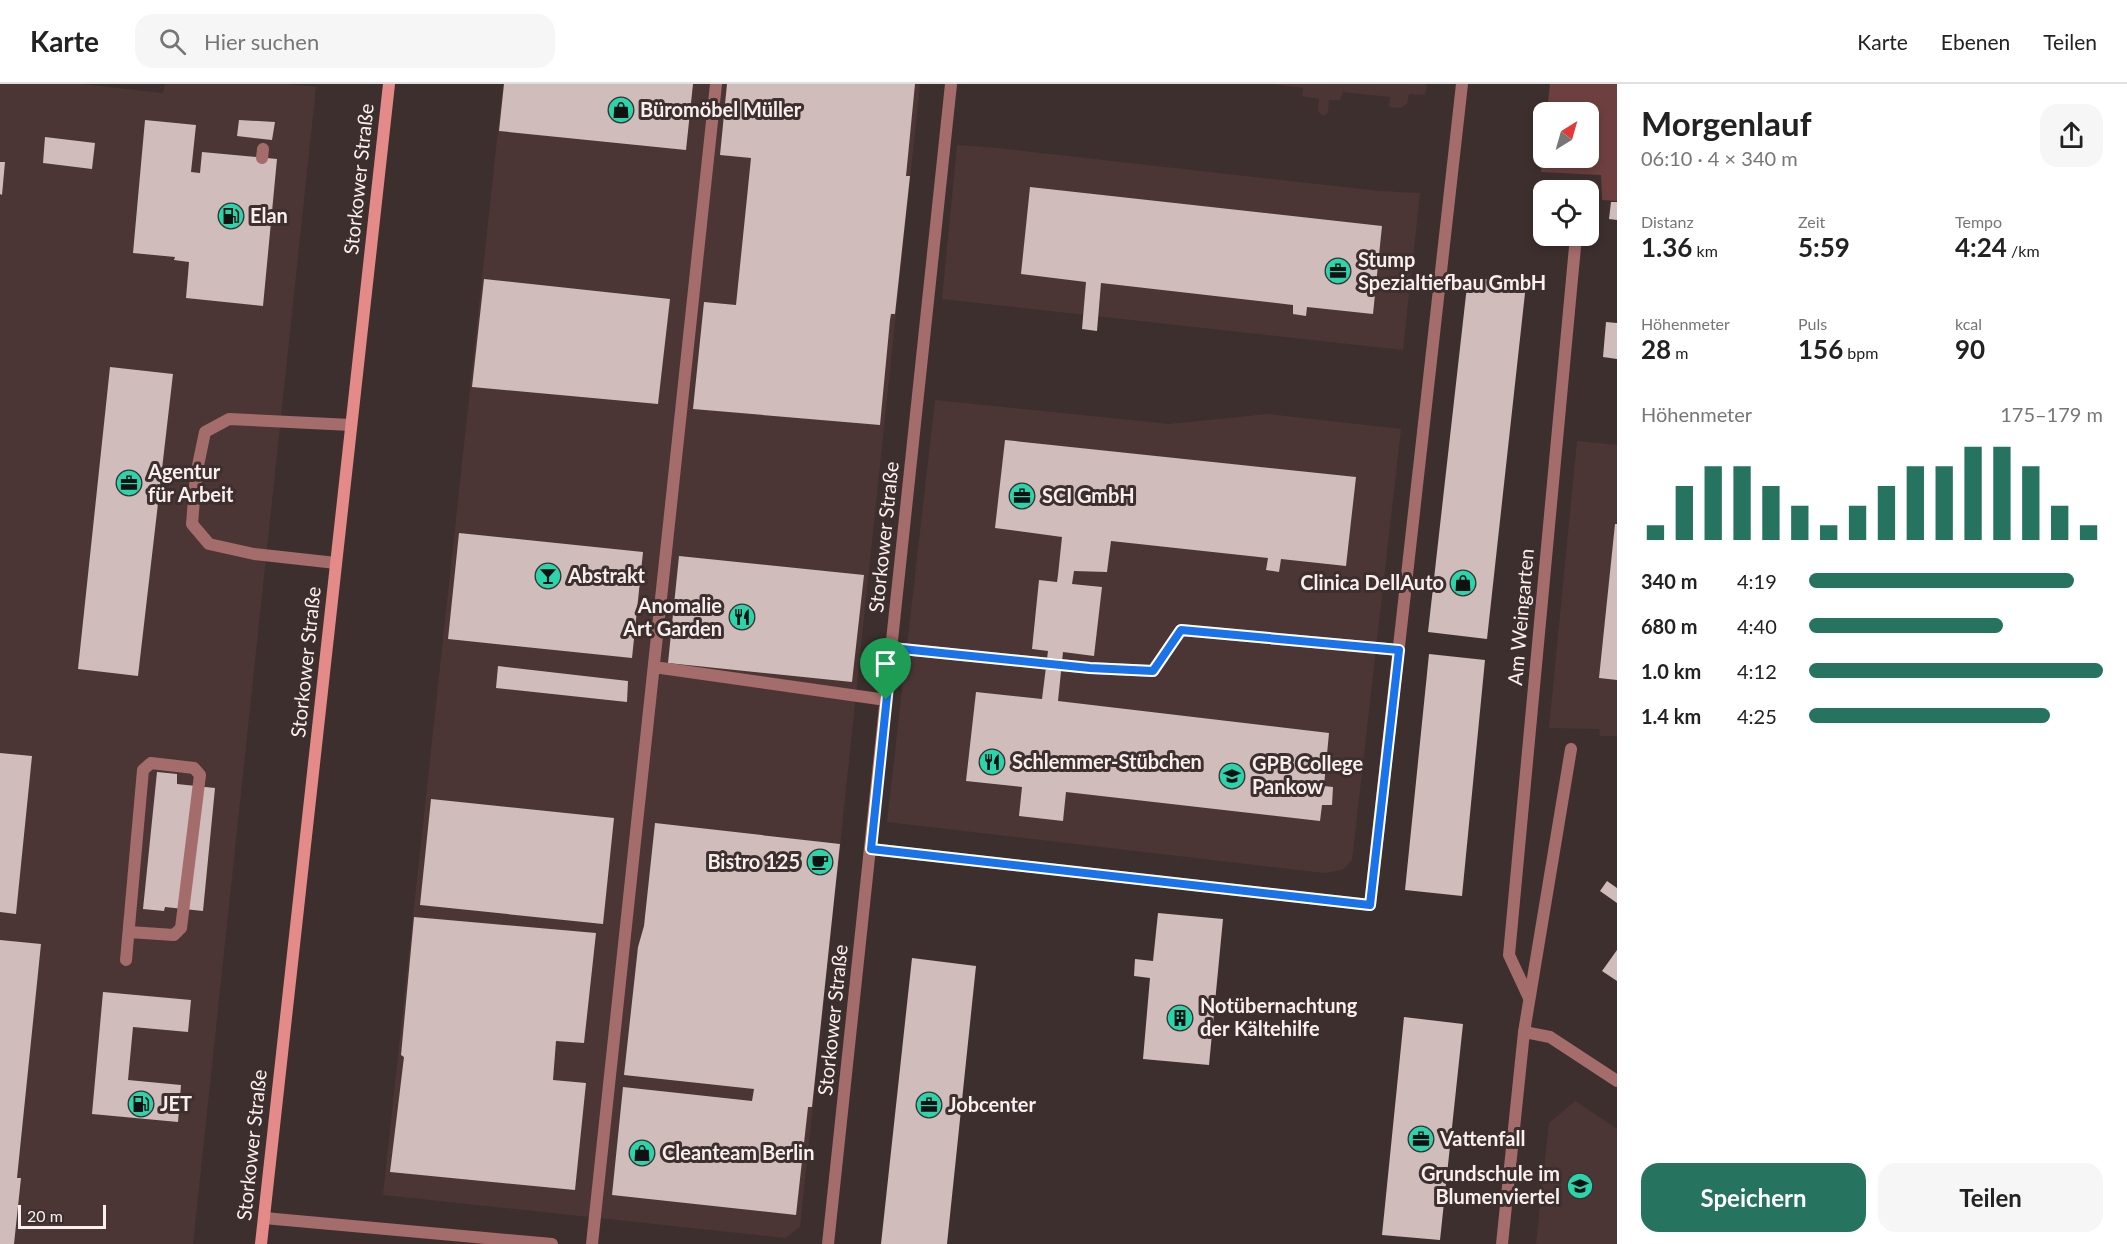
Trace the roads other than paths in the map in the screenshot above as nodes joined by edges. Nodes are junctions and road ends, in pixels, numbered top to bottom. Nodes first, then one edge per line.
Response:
1 (389, 84) edge
2 (716, 84) edge
3 (951, 84) edge
4 (1462, 84) edge
5 (1575, 246) edge
6 (351, 425) junction
7 (336, 563) junction
8 (892, 648) junction
9 (1399, 650) junction
10 (654, 667) junction
11 (886, 700) junction
12 (1570, 748) dead end
13 (871, 849) junction
14 (129, 932) junction
15 (126, 960) dead end
16 (1529, 998) junction
17 (1524, 1032) junction
18 (1617, 1081) edge
19 (264, 1218) junction
20 (261, 1244) edge
21 (552, 1244) edge
22 (592, 1244) edge
23 (828, 1244) edge
24 (1502, 1244) edge

1 - 6 main road, Storkower Straße
2 - 10 street
3 - 8 street, Storkower Straße
4 - 9 street
5 - 16 street, Am Weingarten
6 - 7 main road, Storkower Straße
6 - 7 street
7 - 19 main road, Storkower Straße
8 - 9 street
8 - 11 street, Storkower Straße
9 - 13 street
10 - 11 street
10 - 22 street
11 - 13 street, Storkower Straße
12 - 16 street
13 - 23 street, Storkower Straße
14 - 14 street
14 - 15 street
16 - 17 street
17 - 18 street
17 - 24 street
19 - 20 main road, Storkower Straße
19 - 21 street

